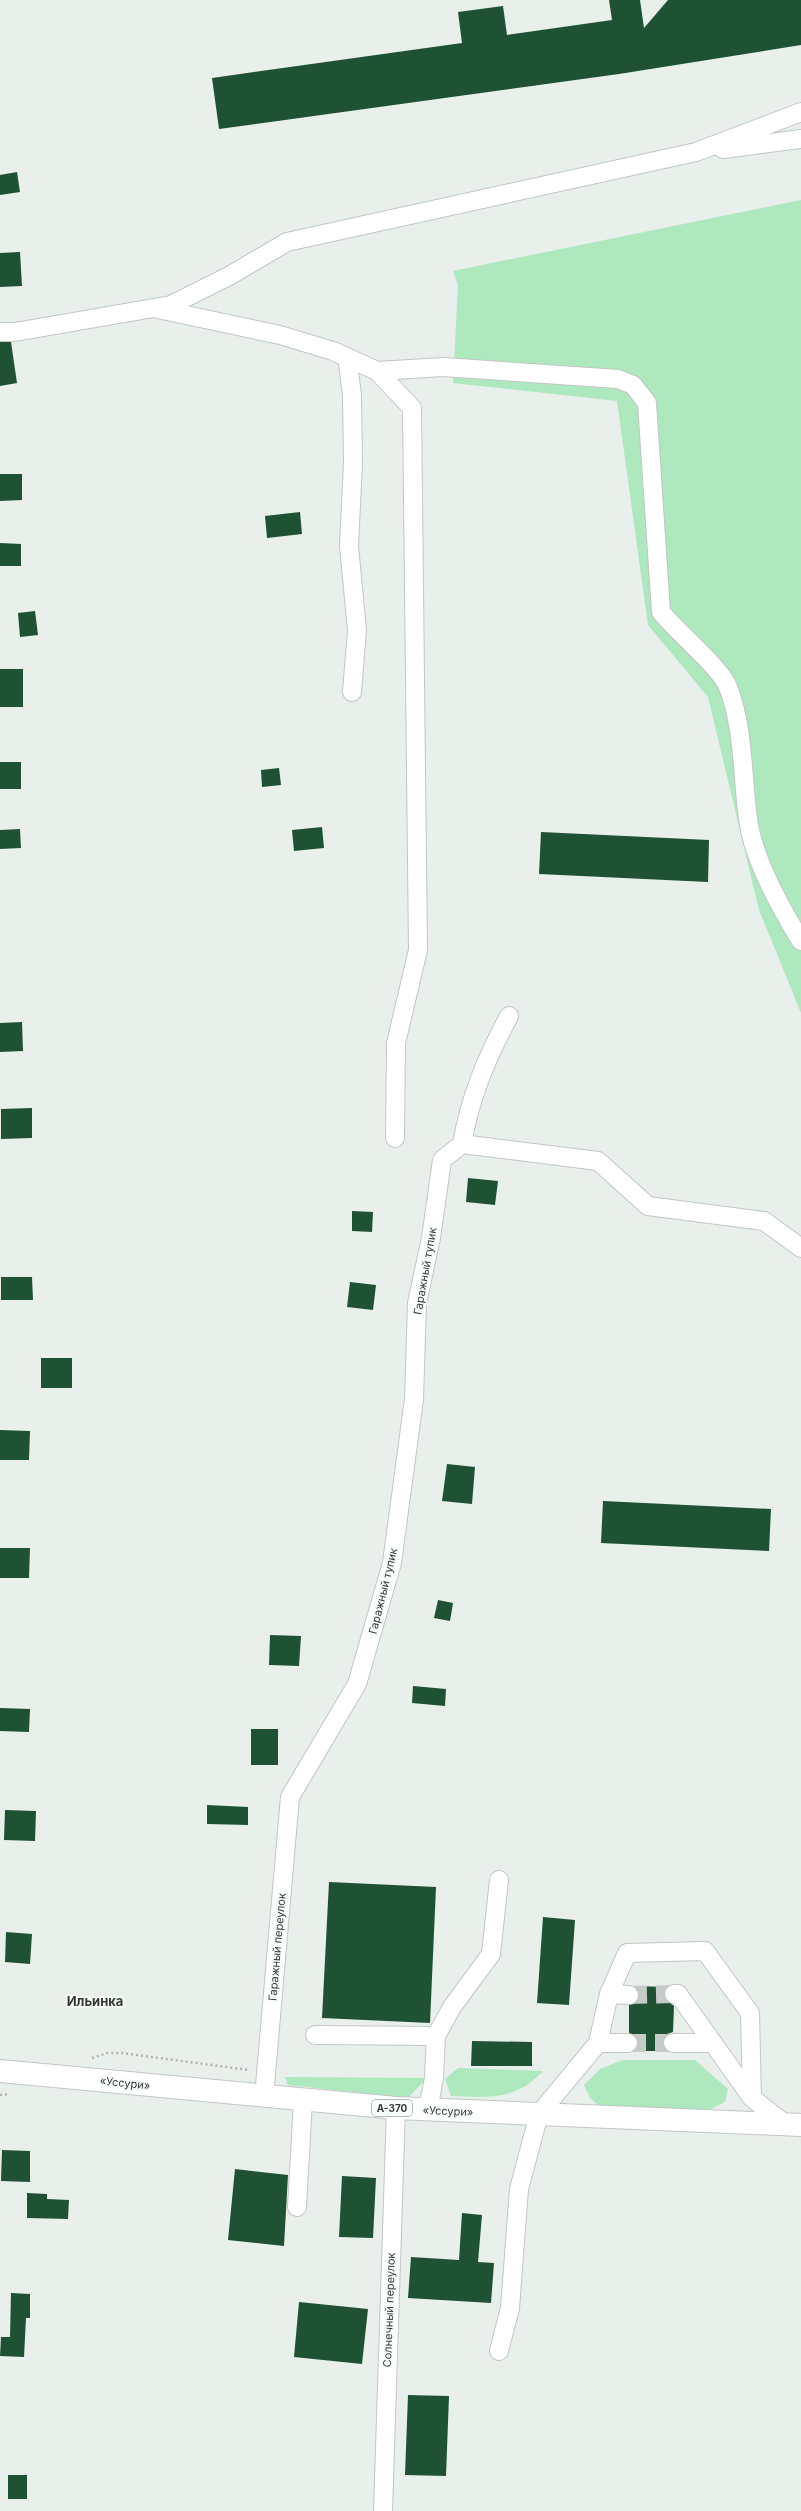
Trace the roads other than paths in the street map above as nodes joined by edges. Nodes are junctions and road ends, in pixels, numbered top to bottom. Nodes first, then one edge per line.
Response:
1 (801, 112) edge
2 (801, 139) edge
3 (696, 152) junction
4 (153, 308) junction
5 (0, 332) edge
6 (347, 357) junction
7 (377, 371) junction
8 (352, 692) dead end
9 (801, 940) edge
10 (509, 1016) dead end
11 (395, 1138) dead end
12 (462, 1144) junction
13 (801, 1248) edge
14 (290, 1797) joint
15 (499, 1880) dead end
16 (609, 1994) junction
17 (674, 1994) dead end
18 (629, 1995) tunnel mouth
19 (315, 2035) dead end
20 (436, 2036) junction
21 (598, 2043) junction
22 (628, 2043) tunnel mouth
23 (673, 2043) tunnel mouth
24 (713, 2043) junction
25 (0, 2071) edge
26 (264, 2098) junction
27 (752, 2098) junction
28 (303, 2101) junction
29 (396, 2108) junction
30 (428, 2110) junction
31 (539, 2114) junction
32 (793, 2125) edge
33 (297, 2208) dead end
34 (499, 2351) dead end
35 (382, 2511) edge

1 - 3 street
2 - 3 street
3 - 4 street
4 - 5 street
4 - 6 street
6 - 7 street
6 - 8 street
7 - 9 street
7 - 11 street
10 - 12 street
12 - 13 street
12 - 14 street, Гаражный тупик
14 - 26 street, Гаражный переулок
15 - 20 street
16 - 18 street
16 - 21 street
16 - 27 street
17 - 24 street
19 - 20 street
20 - 30 street
21 - 22 street
21 - 31 street
23 - 24 street
24 - 27 street
25 - 26 highway, «Уссури» / А-370
26 - 28 highway, «Уссури» / А-370
27 - 32 street
28 - 29 highway, «Уссури» / А-370
28 - 33 street
29 - 30 highway, «Уссури» / А-370
29 - 35 street, Солнечный переулок
30 - 31 highway, «Уссури» / А-370
31 - 32 highway, «Уссури» / А-370
31 - 34 street

